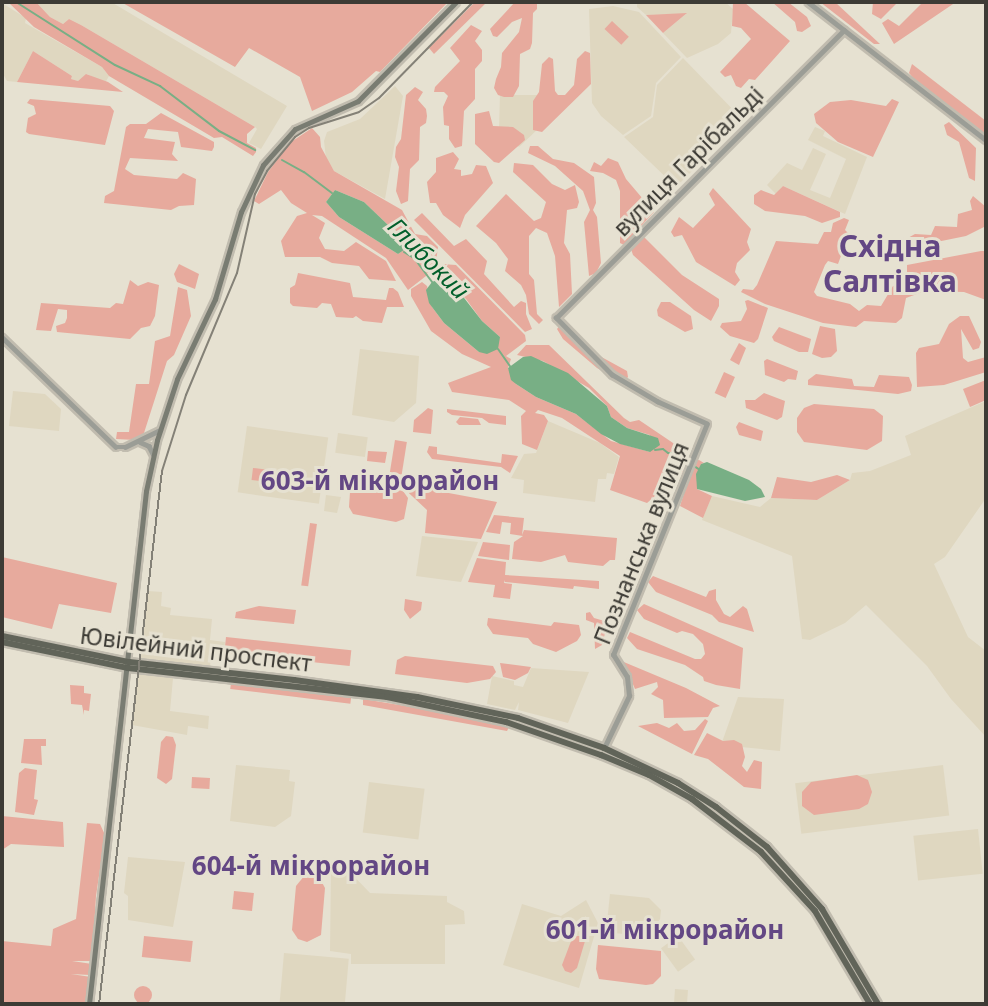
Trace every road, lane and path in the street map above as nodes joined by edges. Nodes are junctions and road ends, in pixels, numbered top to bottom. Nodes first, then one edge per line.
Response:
1 (456, 2) edge
2 (808, 2) edge
3 (844, 30) junction
4 (986, 140) edge
5 (2, 337) edge
6 (707, 424) joint
7 (161, 429) junction
8 (139, 442) junction
9 (153, 456) junction
10 (2, 636) edge
11 (2, 642) edge
12 (128, 665) junction
13 (517, 722) junction
14 (604, 748) junction
15 (764, 850) junction
16 (89, 1004) edge
17 (870, 1004) edge
18 (878, 1004) edge

1 - 7 main road
2 - 3 street
3 - 4 street
3 - 6 street, вулиця Гарібальді
5 - 8 street
6 - 14 street, Познанська вулиця
7 - 8 street
7 - 9 main road
8 - 9 street
9 - 12 main road
10 - 12 main road, Ювілейний проспект
11 - 12 main road, Ювілейний проспект
12 - 13 main road, Ювілейний проспект
12 - 16 main road
13 - 14 main road, Ювілейний проспект
13 - 15 main road, Ювілейний проспект
14 - 15 main road, Ювілейний проспект
15 - 17 main road, Ювілейний проспект
15 - 18 main road, Ювілейний проспект

